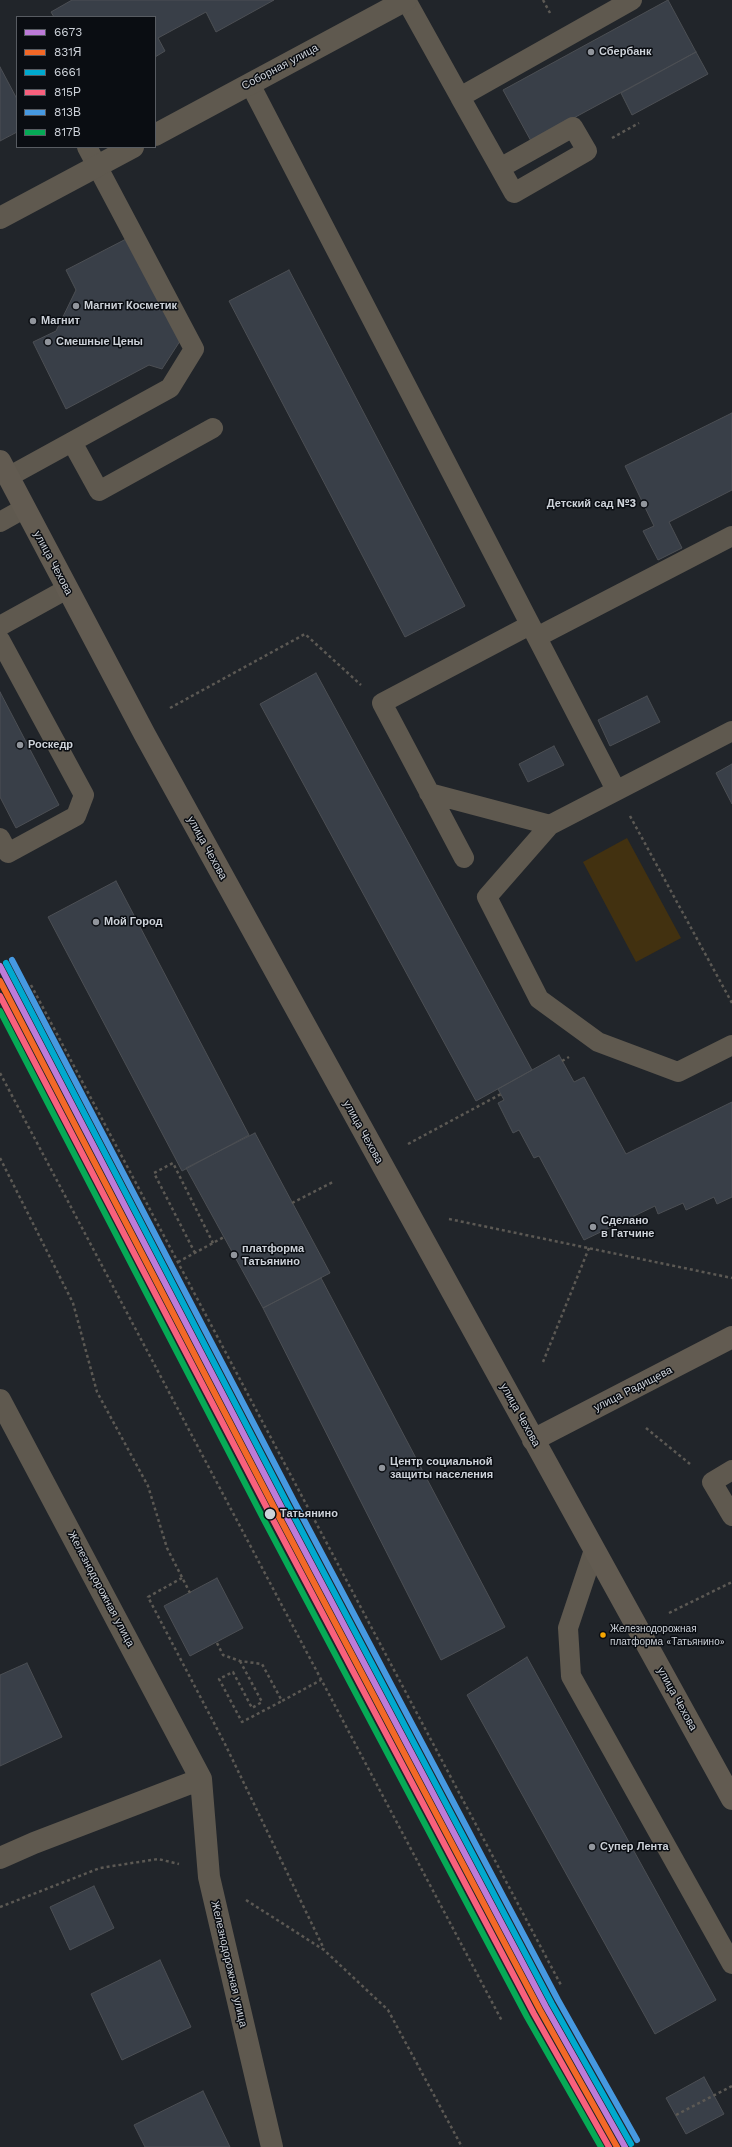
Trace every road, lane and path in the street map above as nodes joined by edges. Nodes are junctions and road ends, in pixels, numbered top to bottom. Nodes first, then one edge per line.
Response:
1 (406, 0) edge
2 (632, 0) edge
3 (250, 84) junction
4 (460, 97) junction
5 (156, 134) edge
6 (88, 148) edge
7 (131, 148) edge
8 (98, 166) junction
9 (500, 168) dead end
10 (0, 218) edge
11 (213, 428) dead end
12 (72, 442) junction
13 (4, 469) edge
14 (25, 508) junction
15 (0, 522) edge
16 (732, 536) edge
17 (67, 589) junction
18 (0, 626) edge
19 (534, 631) junction
20 (0, 640) edge
21 (382, 703) junction
22 (170, 708) dead end
23 (732, 731) edge
24 (616, 790) junction
25 (429, 793) junction
26 (550, 825) junction
27 (0, 838) edge
28 (464, 858) dead end
29 (31, 985) dead end
30 (732, 1003) edge
31 (732, 1045) edge
32 (0, 1073) edge
33 (501, 1094) dead end
34 (408, 1144) dead end
35 (0, 1158) edge
36 (333, 1182) dead end
37 (292, 1203) dead end
38 (448, 1219) dead end
39 (224, 1237) dead end
40 (213, 1243) junction
41 (589, 1248) junction
42 (195, 1253) junction
43 (178, 1262) junction
44 (732, 1278) edge
45 (732, 1338) edge
46 (543, 1362) dead end
47 (0, 1400) edge
48 (646, 1428) dead end
49 (533, 1440) junction
50 (732, 1470) edge
51 (712, 1482) junction
52 (732, 1516) edge
53 (594, 1550) junction
54 (182, 1578) junction
55 (732, 1582) edge
56 (190, 1593) dead end
57 (670, 1613) dead end
58 (217, 1643) dead end
59 (240, 1661) junction
60 (321, 1680) junction
61 (282, 1701) junction
62 (201, 1779) junction
63 (732, 1799) edge
64 (0, 1858) edge
65 (209, 1877) junction
66 (0, 1907) edge
67 (324, 1950) junction
68 (732, 1964) edge
69 (562, 1987) dead end
70 (502, 2021) dead end
71 (732, 2086) edge
72 (676, 2115) dead end
73 (272, 2147) edge
74 (462, 2147) edge

1 - 3 street, Соборная улица
1 - 4 lane
2 - 4 lane
3 - 5 street, Соборная улица
3 - 19 lane
4 - 9 lane
6 - 8 lane
7 - 8 street
8 - 10 street
8 - 12 lane
11 - 12 lane
12 - 13 lane
13 - 14 street, улица Чехова
14 - 15 lane
14 - 17 street, улица Чехова
16 - 19 lane
17 - 18 lane
17 - 49 street, улица Чехова
19 - 21 lane
19 - 24 lane
20 - 27 lane
21 - 22 path
21 - 25 lane
23 - 24 lane
24 - 26 lane
24 - 30 path
25 - 26 lane
25 - 28 lane
26 - 31 lane
29 - 43 path
32 - 60 path
33 - 34 path
35 - 54 path
36 - 37 path
38 - 41 path
39 - 40 path
40 - 42 path
40 - 42 path
41 - 44 path
41 - 46 path
42 - 43 path
43 - 69 path
45 - 49 street, улица Радищева
47 - 62 street, Железнодорожная улица
48 - 51 path
49 - 53 street, улица Чехова
50 - 51 lane
51 - 52 lane
53 - 63 street, улица Чехова
53 - 68 lane
54 - 56 path
54 - 67 path
55 - 57 path
58 - 59 path
59 - 61 path
59 - 61 path
60 - 61 path
60 - 70 path
62 - 64 street
62 - 65 street, Железнодорожная улица
65 - 66 path
65 - 67 path
65 - 73 street, Железнодорожная улица
67 - 74 path
71 - 72 path

